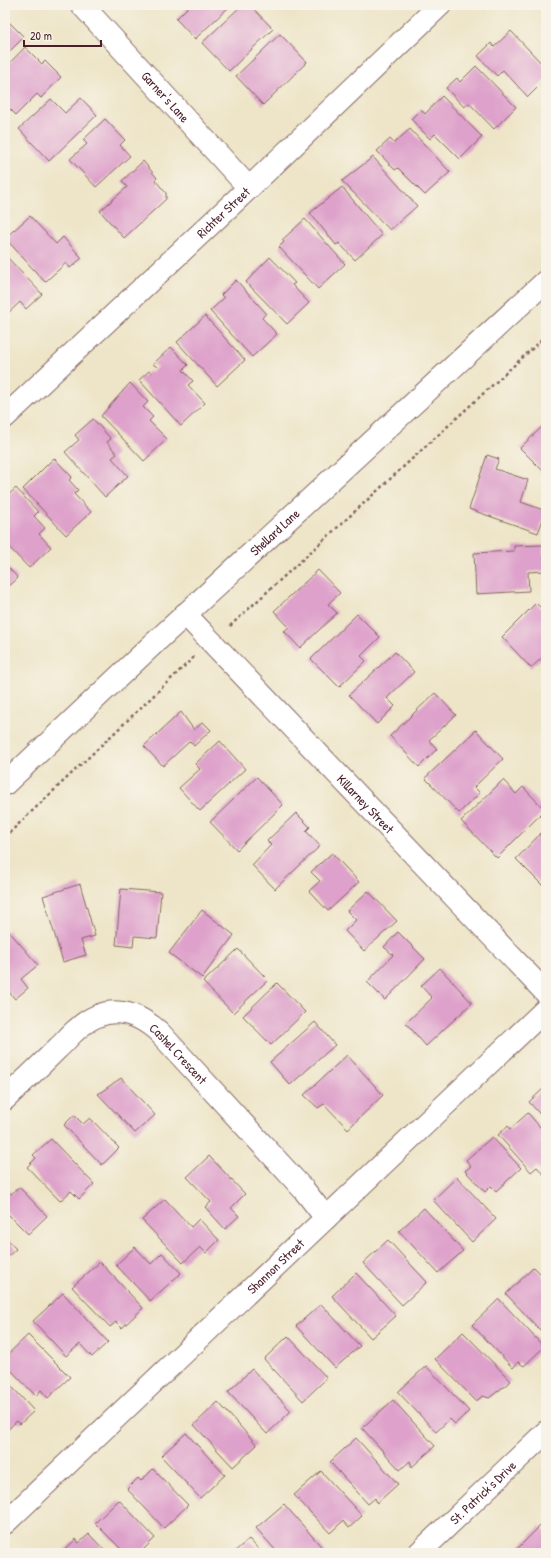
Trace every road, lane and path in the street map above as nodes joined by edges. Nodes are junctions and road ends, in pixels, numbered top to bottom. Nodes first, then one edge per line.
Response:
1 (82, 5) edge
2 (440, 5) edge
3 (249, 188) junction
4 (546, 281) edge
5 (546, 336) edge
6 (5, 417) edge
7 (186, 614) junction
8 (211, 642) junction
9 (5, 784) edge
10 (5, 837) edge
11 (546, 992) edge
12 (546, 1010) edge
13 (5, 1099) edge
14 (326, 1218) junction
15 (546, 1432) edge
16 (5, 1522) edge
17 (419, 1553) edge

1 - 3 street, Garner's Lane
2 - 3 street, Richter Street
3 - 6 street, Richter Street
4 - 7 street, Shellard Lane
5 - 8 path
7 - 8 street, Killarney Street
7 - 9 street, Shellard Lane
8 - 10 path
8 - 11 street, Killarney Street
12 - 14 street, Shannon Street
13 - 14 street, Cashel Crescent
14 - 16 street, Shannon Street
15 - 17 street, St. Patrick's Drive

